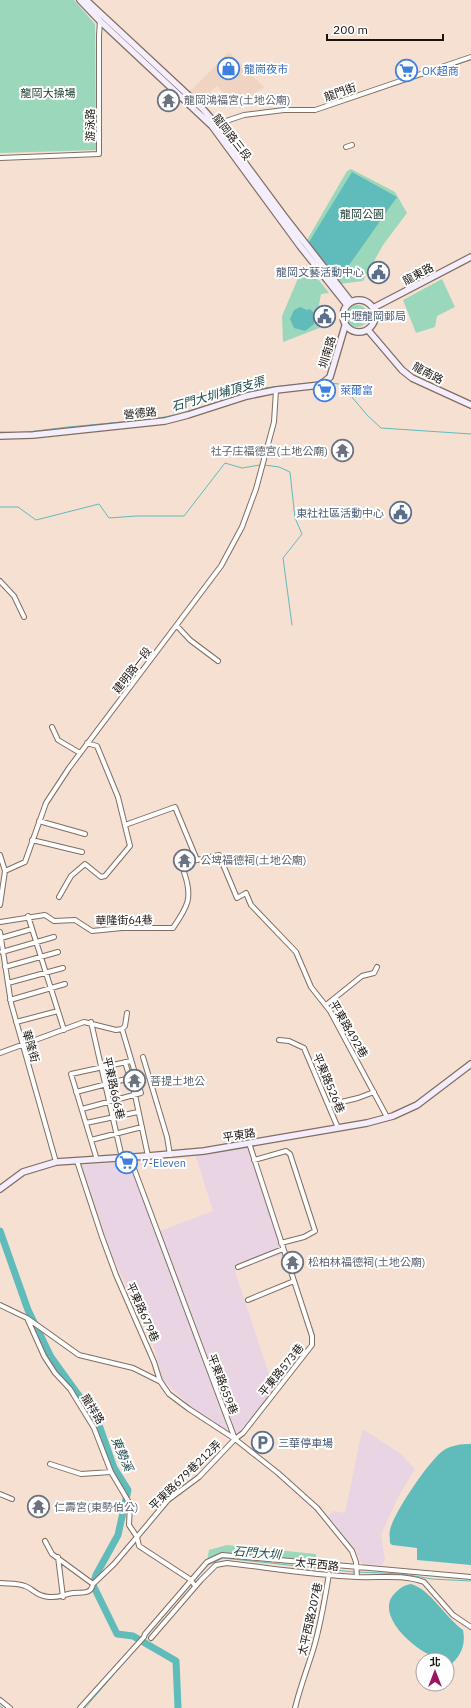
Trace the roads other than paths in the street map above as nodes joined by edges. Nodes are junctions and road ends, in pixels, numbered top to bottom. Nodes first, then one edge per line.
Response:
1 (80, 0) edge
2 (86, 0) edge
3 (100, 21) junction
4 (471, 57) edge
5 (214, 125) junction
6 (352, 146) dead end
7 (346, 147) dead end
8 (0, 158) edge
9 (471, 257) edge
10 (349, 303) junction
11 (373, 308) junction
12 (345, 326) junction
13 (368, 330) junction
14 (325, 383) joint
15 (276, 390) junction
16 (471, 405) edge
17 (0, 436) edge
18 (0, 581) edge
19 (24, 617) dead end
20 (177, 626) junction
21 (218, 661) dead end
22 (52, 727) dead end
23 (87, 743) junction
24 (80, 753) junction
25 (39, 821) junction
26 (125, 825) junction
27 (85, 834) dead end
28 (32, 840) junction
29 (82, 852) dead end
30 (0, 855) edge
31 (197, 860) junction
32 (6, 871) junction
33 (59, 897) dead end
34 (0, 905) edge
35 (28, 916) junction
36 (0, 922) edge
37 (32, 929) junction
38 (0, 932) edge
39 (54, 937) dead end
40 (1, 938) edge
41 (36, 942) junction
42 (2, 952) junction
43 (58, 952) dead end
44 (41, 957) junction
45 (5, 967) junction
46 (377, 967) dead end
47 (63, 968) dead end
48 (46, 972) junction
49 (8, 982) junction
50 (65, 984) dead end
51 (51, 988) junction
52 (10, 1000) junction
53 (326, 1005) junction
54 (58, 1011) junction
55 (127, 1013) dead end
56 (16, 1022) junction
57 (90, 1022) junction
58 (122, 1029) junction
59 (64, 1030) junction
60 (279, 1040) dead end
61 (22, 1045) junction
62 (0, 1053) edge
63 (143, 1056) dead end
64 (131, 1061) junction
65 (124, 1062) junction
66 (471, 1064) edge
67 (100, 1068) junction
68 (130, 1078) junction
69 (104, 1085) junction
70 (76, 1092) junction
71 (374, 1092) junction
72 (135, 1095) junction
73 (108, 1102) junction
74 (330, 1105) junction
75 (82, 1109) junction
76 (138, 1112) junction
77 (388, 1117) junction
78 (112, 1118) junction
79 (86, 1123) junction
80 (142, 1128) junction
81 (338, 1128) junction
82 (116, 1134) junction
83 (91, 1140) junction
84 (249, 1144) junction
85 (170, 1155) junction
86 (148, 1156) junction
87 (122, 1158) junction
88 (130, 1158) junction
89 (97, 1160) junction
90 (254, 1160) junction
91 (77, 1161) junction
92 (56, 1162) junction
93 (0, 1189) edge
94 (281, 1243) junction
95 (283, 1249) junction
96 (238, 1267) dead end
97 (294, 1281) junction
98 (248, 1300) dead end
99 (0, 1305) edge
100 (27, 1318) junction
101 (160, 1381) junction
102 (235, 1439) junction
103 (50, 1464) dead end
104 (111, 1472) junction
105 (0, 1494) edge
106 (12, 1499) dead end
107 (137, 1538) junction
108 (45, 1542) dead end
109 (58, 1557) junction
110 (357, 1568) junction
111 (329, 1574) junction
112 (357, 1576) junction
113 (471, 1578) edge
114 (191, 1580) junction
115 (0, 1583) edge
116 (94, 1583) junction
117 (195, 1586) junction
118 (63, 1597) junction
119 (471, 1627) edge
120 (151, 1638) dead end
121 (0, 1700) edge
122 (10, 1708) edge
123 (80, 1708) edge
124 (295, 1708) edge

1 - 3 street, 龍岡路三段
2 - 5 street, 龍岡路三段
3 - 5 street, 龍岡路三段
3 - 8 street, 游泳路
4 - 5 street, 龍門街
5 - 10 street, 龍岡路三段
6 - 7 street
9 - 11 street, 龍東路
10 - 11 street
10 - 12 street
11 - 13 street
12 - 13 street
12 - 14 street, 圳南路
13 - 16 street, 龍南路
14 - 15 street, 營德路
15 - 17 street, 營德路
15 - 20 street, 建明路一段
18 - 19 street
20 - 21 street
20 - 23 street, 建明路一段
22 - 24 street
23 - 24 street, 建明路一段
23 - 26 street
24 - 25 street, 建明路一段
25 - 27 street
25 - 28 street, 建明路一段
26 - 31 street
26 - 33 street
28 - 29 street
28 - 32 street, 建明路一段
30 - 32 street
31 - 35 street, 華隆街64巷
31 - 53 street, 平東路492巷
32 - 34 street
35 - 36 street, 華隆街64巷
35 - 37 street
37 - 40 street
37 - 41 street
38 - 40 street, 華隆街
39 - 41 street
40 - 42 street, 華隆街
41 - 42 street
41 - 44 street
42 - 45 street, 華隆街
43 - 44 street
44 - 45 street
44 - 48 street
45 - 49 street, 華隆街
46 - 53 street
47 - 48 street
48 - 49 street
48 - 51 street
49 - 52 street, 華隆街
50 - 51 street
51 - 52 street
51 - 54 street
52 - 56 street, 華隆街
53 - 71 street, 平東路492巷
54 - 56 street
54 - 59 street
55 - 58 street
56 - 61 street, 華隆街
57 - 58 street
57 - 59 street
57 - 67 street, 平東路666巷
58 - 64 street
59 - 61 street
60 - 74 street, 平東路526巷
61 - 62 street
61 - 92 street, 華隆街
63 - 85 street
64 - 65 street
64 - 72 street
65 - 67 street
65 - 68 street
66 - 77 street, 平東路
67 - 69 street, 平東路666巷
67 - 70 street
68 - 69 street
68 - 72 street
69 - 70 street
69 - 73 street, 平東路666巷
70 - 75 street
71 - 74 street
71 - 77 street, 平東路492巷
72 - 73 street
72 - 76 street
73 - 75 street
73 - 78 street, 平東路666巷
74 - 81 street, 平東路526巷
75 - 79 street
76 - 78 street
76 - 80 street
77 - 81 street, 平東路
78 - 79 street
78 - 82 street, 平東路666巷
79 - 83 street
80 - 82 street
80 - 86 street
81 - 84 street, 平東路
82 - 83 street
82 - 87 street, 平東路666巷
83 - 89 street
84 - 85 street, 平東路
84 - 90 street, 平東路573巷
85 - 86 street, 平東路
86 - 88 street, 平東路
87 - 88 street, 平東路
87 - 89 street, 平東路
88 - 102 street, 平東路659巷
89 - 91 street, 平東路
90 - 94 street, 平東路573巷
90 - 94 street
91 - 92 street, 平東路
91 - 101 street, 平東路679巷
92 - 93 street, 平東路
94 - 95 street, 平東路573巷
95 - 96 street
95 - 97 street, 平東路573巷
97 - 98 street
97 - 102 street, 平東路573巷
99 - 100 street
100 - 101 street
100 - 104 street, 龍祥路
101 - 102 street, 平東路679巷
102 - 107 street, 平東路679巷212弄
102 - 110 street
103 - 104 street
104 - 107 street, 龍祥路
105 - 106 street
107 - 114 street
107 - 116 street, 平東路679巷212弄
108 - 109 street
109 - 116 street
109 - 118 street
110 - 112 street
110 - 113 street
110 - 114 street
111 - 112 street, 太平西路
111 - 117 street, 太平西路
111 - 124 street, 太平西路207巷
112 - 119 street, 太平西路
114 - 117 street
114 - 123 street
115 - 118 street, 平東路679巷212弄
116 - 118 street, 平東路679巷212弄
117 - 120 street, 太平西路
121 - 122 street

